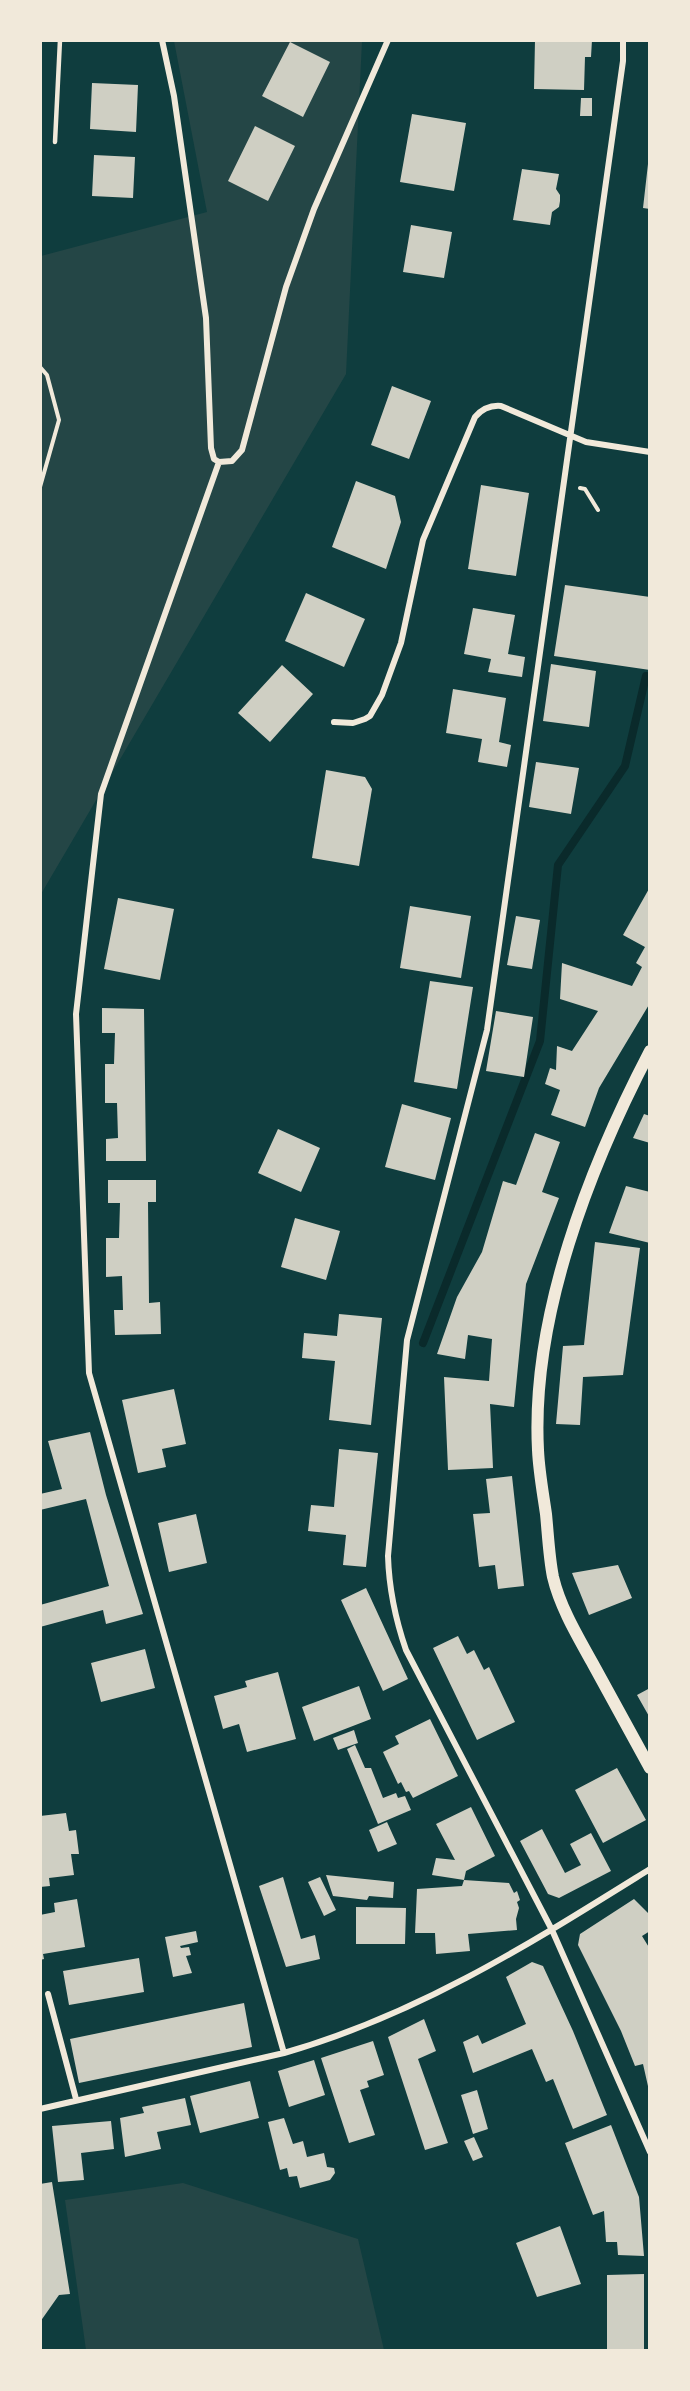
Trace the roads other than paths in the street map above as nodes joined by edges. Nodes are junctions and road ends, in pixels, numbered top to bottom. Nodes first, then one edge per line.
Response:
1 (60, 40) edge
2 (162, 40) edge
3 (388, 40) edge
4 (623, 40) edge
5 (55, 142) dead end
6 (570, 436) junction
7 (650, 452) edge
8 (219, 462) junction
9 (334, 722) dead end
10 (650, 1051) edge
11 (650, 1768) edge
12 (650, 1869) edge
13 (552, 1930) junction
14 (48, 1994) dead end
15 (284, 2053) junction
16 (76, 2099) junction
17 (40, 2109) edge
18 (650, 2152) edge

1 - 5 lane
2 - 8 street
3 - 8 street
4 - 6 street
6 - 7 street
6 - 9 street
6 - 13 street
8 - 15 street
10 - 11 main road
12 - 13 street
13 - 15 street
13 - 18 street
14 - 16 street
15 - 16 street
16 - 17 street

